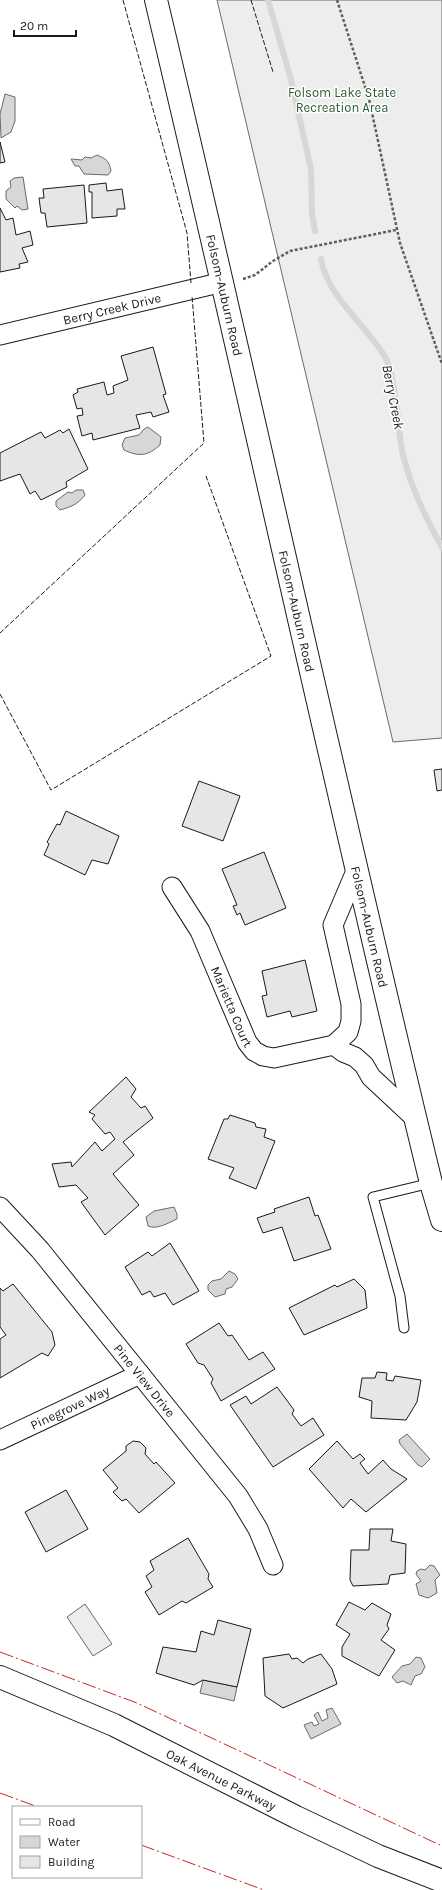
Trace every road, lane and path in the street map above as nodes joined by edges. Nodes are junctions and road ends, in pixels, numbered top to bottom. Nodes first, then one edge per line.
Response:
1 (156, 0) edge
2 (337, 0) edge
3 (396, 230) junction
4 (223, 282) junction
5 (0, 334) edge
6 (442, 364) edge
7 (356, 871) junction
8 (172, 887) dead end
9 (334, 1045) junction
10 (416, 1119) junction
11 (431, 1183) junction
12 (0, 1207) edge
13 (442, 1220) edge
14 (404, 1328) dead end
15 (140, 1374) junction
16 (0, 1440) edge
17 (273, 1565) dead end
18 (0, 1677) edge
19 (442, 1881) edge

1 - 4 main road, Folsom-Auburn Road
2 - 3 path
3 - 4 path
3 - 6 path
4 - 5 street, Berry Creek Drive
4 - 7 main road, Folsom-Auburn Road
7 - 9 street
7 - 10 main road, Folsom-Auburn Road
8 - 9 street, Marietta Court
9 - 10 street
10 - 11 main road, Folsom-Auburn Road
11 - 13 main road, Folsom-Auburn Road
11 - 14 lane
12 - 15 street, Pine View Drive
15 - 16 street, Pinegrove Way
15 - 17 street, Pine View Drive
18 - 19 main road, Oak Avenue Parkway

